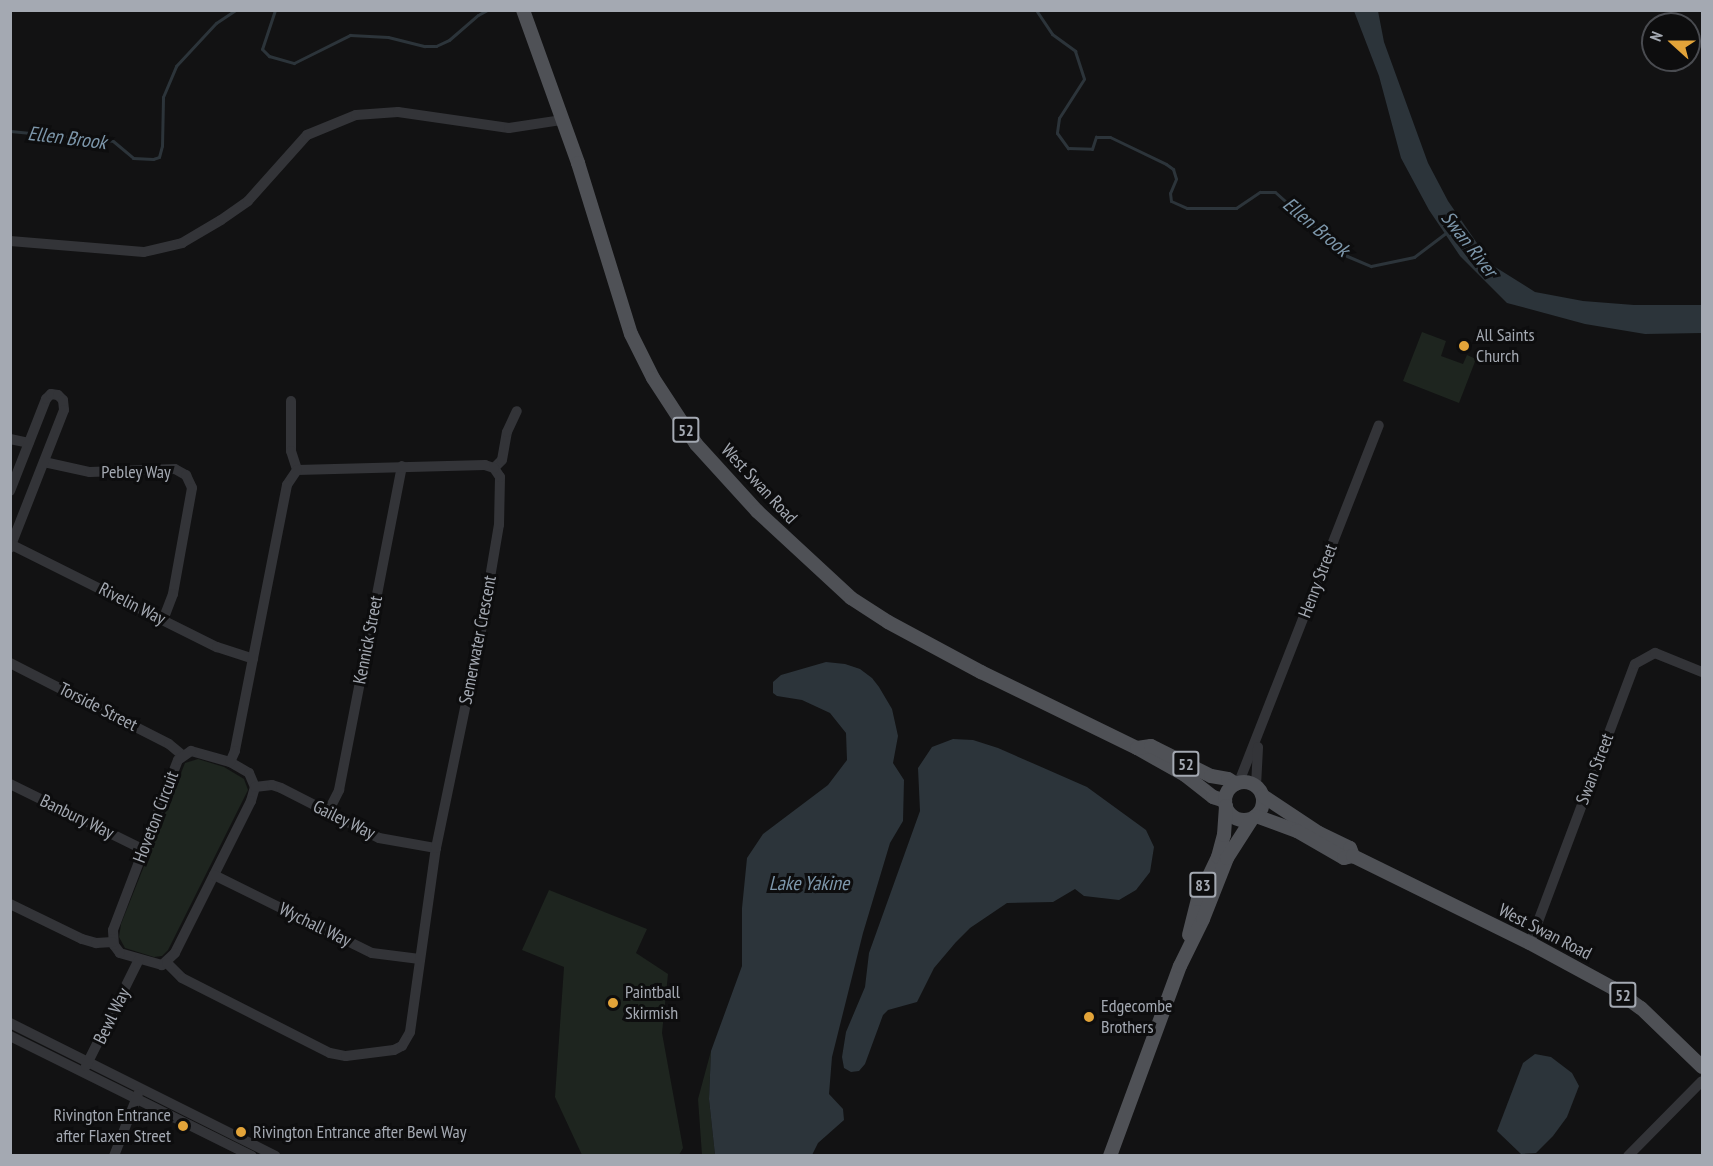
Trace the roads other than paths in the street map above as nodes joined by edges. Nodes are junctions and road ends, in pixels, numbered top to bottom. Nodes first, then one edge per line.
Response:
1 (523, 10) edge
2 (562, 120) junction
3 (10, 241) edge
4 (291, 401) dead end
5 (517, 411) dead end
6 (1378, 425) dead end
7 (10, 439) edge
8 (29, 443) junction
9 (44, 462) junction
10 (402, 466) junction
11 (494, 468) junction
12 (297, 470) junction
13 (10, 491) edge
14 (11, 546) edge
15 (163, 620) junction
16 (253, 659) junction
17 (10, 663) edge
18 (1702, 672) edge
19 (1258, 737) junction
20 (1137, 748) junction
21 (182, 755) junction
22 (230, 762) junction
23 (1238, 783) junction
24 (10, 784) edge
25 (255, 787) junction
26 (1259, 791) junction
27 (1225, 804) junction
28 (328, 812) junction
29 (1254, 818) junction
30 (436, 848) junction
31 (144, 850) junction
32 (1353, 856) junction
33 (214, 875) junction
34 (10, 904) edge
35 (113, 942) junction
36 (1530, 943) junction
37 (138, 959) junction
38 (420, 959) junction
39 (167, 963) junction
40 (1180, 966) junction
41 (10, 1023) edge
42 (10, 1036) edge
43 (86, 1067) junction
44 (1702, 1067) edge
45 (1702, 1081) edge
46 (138, 1093) junction
47 (233, 1146) edge
48 (114, 1155) edge
49 (252, 1155) edge
50 (276, 1155) edge
51 (1110, 1155) edge
52 (1628, 1155) edge

1 - 2 main road, West Swan Road / 52
2 - 3 street
2 - 20 main road, West Swan Road / 52
4 - 12 street
5 - 11 street
6 - 19 street, Henry Street
7 - 8 street
8 - 9 street
8 - 13 street
9 - 14 street
9 - 15 street, Pebley Way
10 - 11 street
10 - 12 street
10 - 28 street, Kennick Street
11 - 30 street, Semerwater Crescent
12 - 16 street
14 - 15 street, Rivelin Way
15 - 16 street, Rivelin Way
16 - 22 street
17 - 21 street, Torside Street
18 - 36 street, Swan Street
19 - 23 street, Henry Street
19 - 26 street, Henry Street
20 - 23 main road, West Swan Road / 52
20 - 27 main road, West Swan Road / 52
21 - 22 street, Hoveton Circuit
21 - 31 street, Hoveton Circuit
22 - 25 street, Hoveton Circuit
23 - 26 main road, 52
23 - 27 main road
24 - 31 street, Banbury Way
25 - 28 street, Gailey Way
25 - 33 street
26 - 29 main road
26 - 32 main road, West Swan Road / 52
27 - 29 main road, 52
27 - 40 main road, 83
28 - 30 street, Gailey Way
29 - 32 main road, West Swan Road / 52
29 - 40 main road, 83
30 - 38 street, Semerwater Crescent
31 - 35 street, Hoveton Circuit
32 - 36 main road, West Swan Road / 52
33 - 38 street, Wychall Way
33 - 39 street
34 - 35 street
35 - 37 street
36 - 44 main road, West Swan Road / 52
37 - 39 street
37 - 43 street, Bewl Way
38 - 39 street, Semerwater Crescent
40 - 51 main road, 83
41 - 43 street
42 - 43 street
43 - 46 street
45 - 52 street
46 - 47 street
46 - 48 street
47 - 49 street
47 - 50 street

